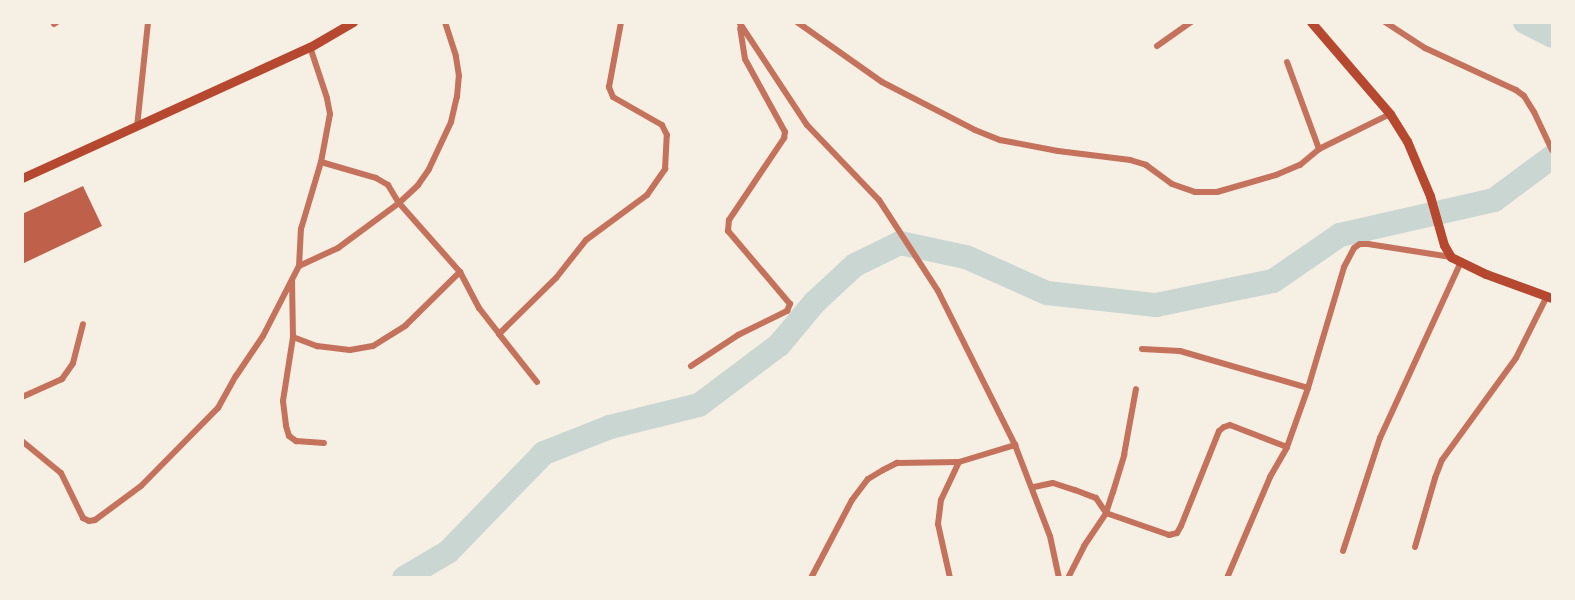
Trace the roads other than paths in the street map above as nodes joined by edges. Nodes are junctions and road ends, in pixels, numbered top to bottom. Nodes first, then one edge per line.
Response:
1 (148, 22) edge
2 (354, 22) edge
3 (445, 22) edge
4 (621, 22) edge
5 (797, 22) edge
6 (1191, 22) edge
7 (1311, 22) edge
8 (1385, 22) edge
9 (739, 23) edge
10 (1157, 46) dead end
11 (310, 47) junction
12 (1287, 62) dead end
13 (1390, 114) junction
14 (137, 128) junction
15 (1551, 147) edge
16 (1319, 149) junction
17 (321, 162) junction
18 (22, 178) edge
19 (399, 203) junction
20 (1451, 257) junction
21 (1460, 264) junction
22 (300, 266) junction
23 (460, 272) junction
24 (291, 279) junction
25 (1550, 297) edge
26 (83, 324) dead end
27 (499, 334) junction
28 (293, 337) junction
29 (1142, 349) dead end
30 (691, 366) dead end
31 (537, 382) dead end
32 (1308, 388) junction
33 (1136, 389) dead end
34 (22, 397) edge
35 (22, 441) edge
36 (324, 443) dead end
37 (1015, 445) junction
38 (1287, 447) junction
39 (959, 462) junction
40 (1034, 487) junction
41 (1106, 513) junction
42 (1416, 547) dead end
43 (1343, 550) dead end
44 (811, 578) edge
45 (950, 578) edge
46 (1059, 578) edge
47 (1068, 578) edge
48 (1227, 578) edge

1 - 14 street
2 - 11 main road
3 - 19 street
4 - 27 street
5 - 16 street
6 - 10 street
7 - 13 main road
8 - 15 street
9 - 30 street
9 - 37 street
11 - 14 main road
11 - 17 street
12 - 16 street
13 - 16 street
13 - 20 main road
14 - 18 main road
17 - 19 street
17 - 22 street
19 - 22 street
19 - 23 street
20 - 21 main road
20 - 32 street
21 - 25 main road
21 - 43 street
22 - 24 street
23 - 27 street
23 - 28 street
24 - 28 street
24 - 35 street
25 - 42 street
26 - 34 street
27 - 31 street
28 - 36 street
29 - 32 street
32 - 38 street
33 - 41 street
37 - 39 street
37 - 40 street
38 - 41 street
38 - 48 street
39 - 44 street
39 - 45 street
40 - 41 street
40 - 46 street
41 - 47 street

